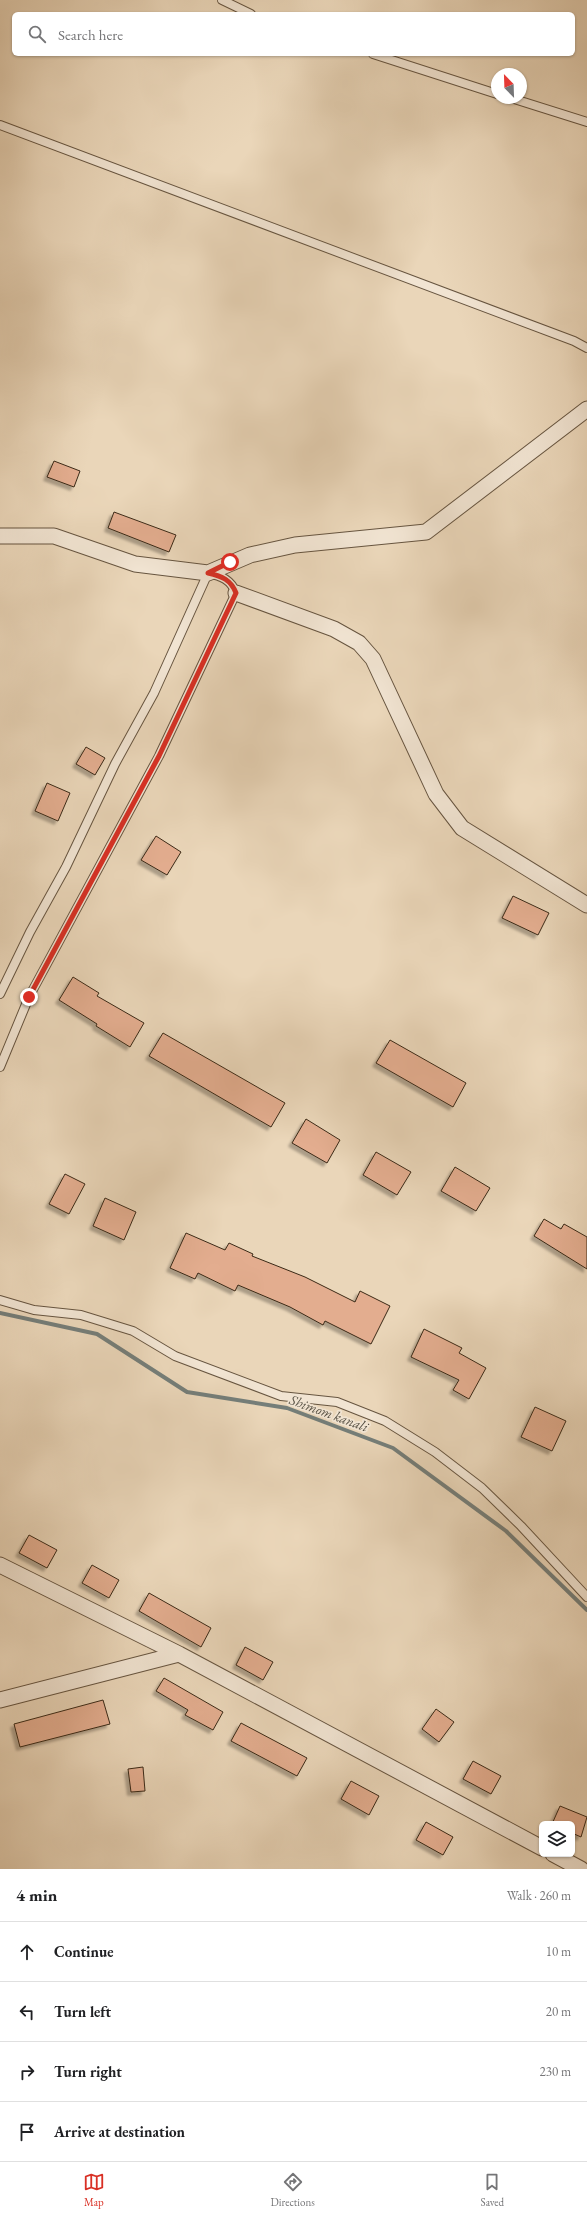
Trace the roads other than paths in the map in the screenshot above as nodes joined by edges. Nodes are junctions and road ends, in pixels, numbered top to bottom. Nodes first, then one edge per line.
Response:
1 (222, 0) edge
2 (247, 12) edge
3 (378, 56) edge
4 (491, 92) edge
5 (527, 103) edge
6 (587, 122) edge
7 (0, 125) edge
8 (587, 348) edge
9 (587, 409) edge
10 (0, 536) edge
11 (208, 573) junction
12 (236, 593) junction
13 (587, 905) edge
14 (0, 994) edge
15 (0, 1067) edge
16 (0, 1300) edge
17 (0, 1565) edge
18 (587, 1597) edge
19 (179, 1654) junction
20 (0, 1700) edge
21 (539, 1846) edge
22 (558, 1857) edge
23 (580, 1869) edge

1 - 2 lane
3 - 4 lane
5 - 6 lane
7 - 8 lane
9 - 11 street
10 - 11 street
11 - 12 lane
11 - 14 lane
12 - 13 street
12 - 15 lane
16 - 18 lane
17 - 19 street
19 - 20 street
19 - 21 street
22 - 23 street

